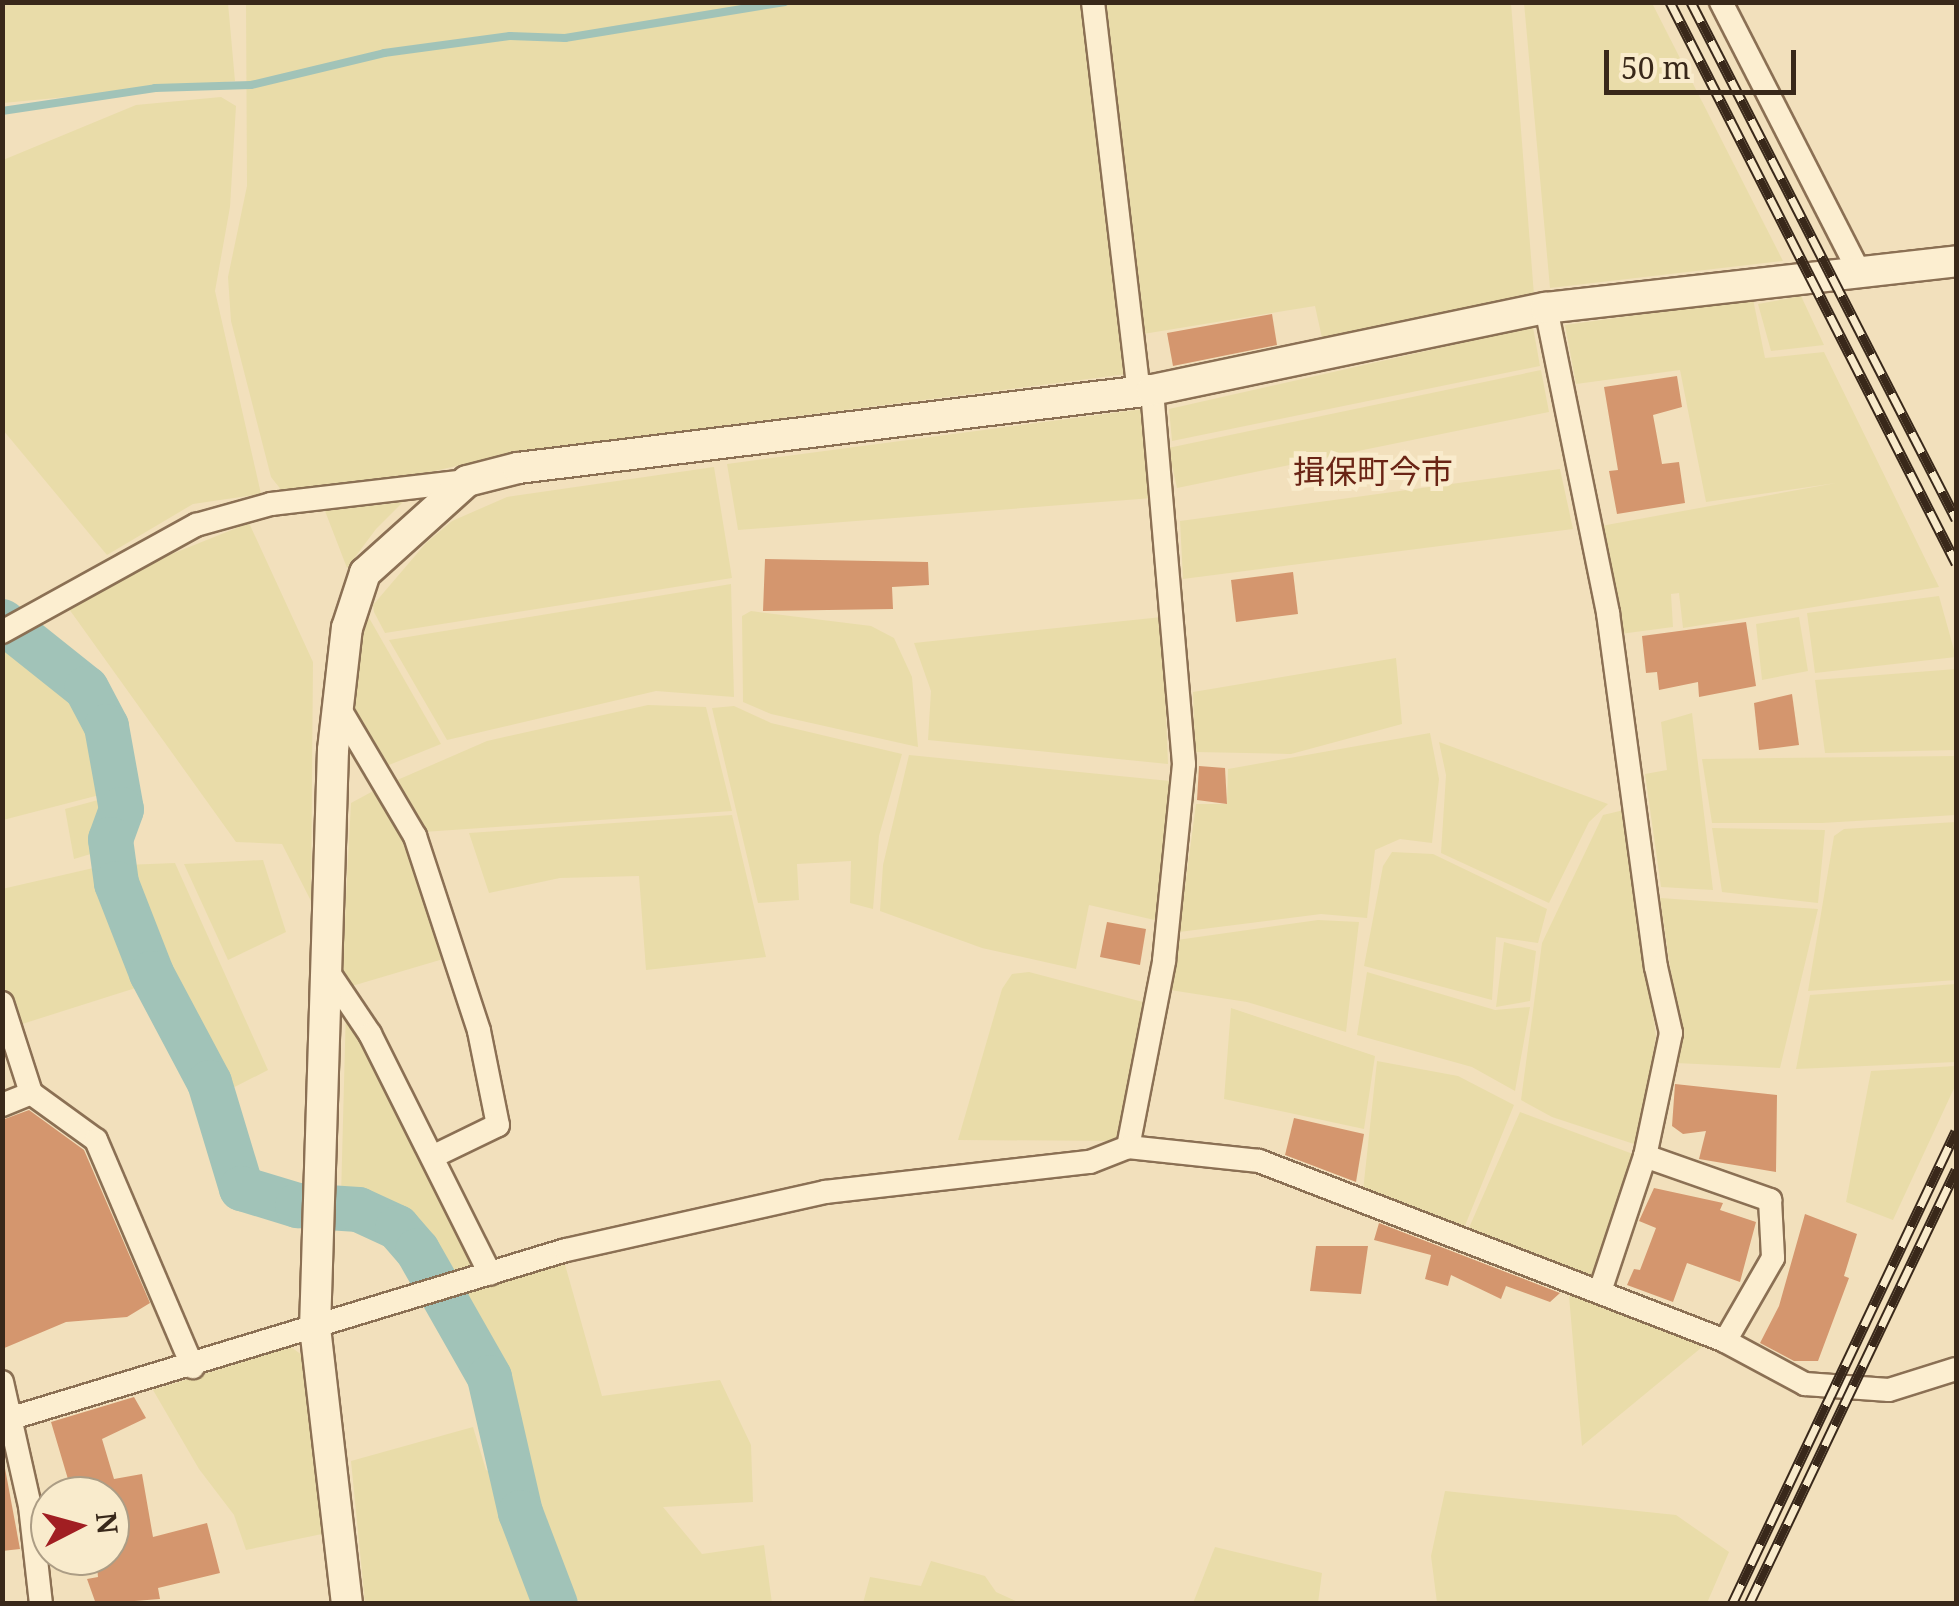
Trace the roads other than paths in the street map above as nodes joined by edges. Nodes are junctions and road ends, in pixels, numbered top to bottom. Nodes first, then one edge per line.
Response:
1 (1093, 2) edge
2 (1720, 2) edge
3 (1956, 261) edge
4 (1858, 270) junction
5 (1546, 308) junction
6 (1146, 391) junction
7 (467, 481) junction
8 (2, 632) edge
9 (338, 706) junction
10 (331, 976) junction
11 (2, 1003) edge
12 (31, 1094) junction
13 (2, 1106) edge
14 (1128, 1147) junction
15 (1645, 1156) junction
16 (432, 1157) junction
17 (490, 1274) junction
18 (1600, 1291) junction
19 (315, 1330) junction
20 (1725, 1341) junction
21 (193, 1366) junction
22 (1956, 1369) edge
23 (2, 1382) edge
24 (7, 1420) edge
25 (41, 1604) edge
26 (347, 1604) edge

1 - 6 street
2 - 4 street
3 - 4 street
4 - 5 street
5 - 6 street
5 - 15 street
6 - 7 street
6 - 14 street
7 - 8 street
7 - 9 street
9 - 10 street
9 - 16 street
10 - 16 street
10 - 19 street
11 - 12 street
12 - 13 street
12 - 21 street
14 - 17 street
14 - 18 street
15 - 18 street
15 - 20 street
16 - 17 street
17 - 19 street
18 - 20 street
19 - 21 street
19 - 26 street
20 - 22 street
21 - 24 street
23 - 24 street
24 - 25 street

